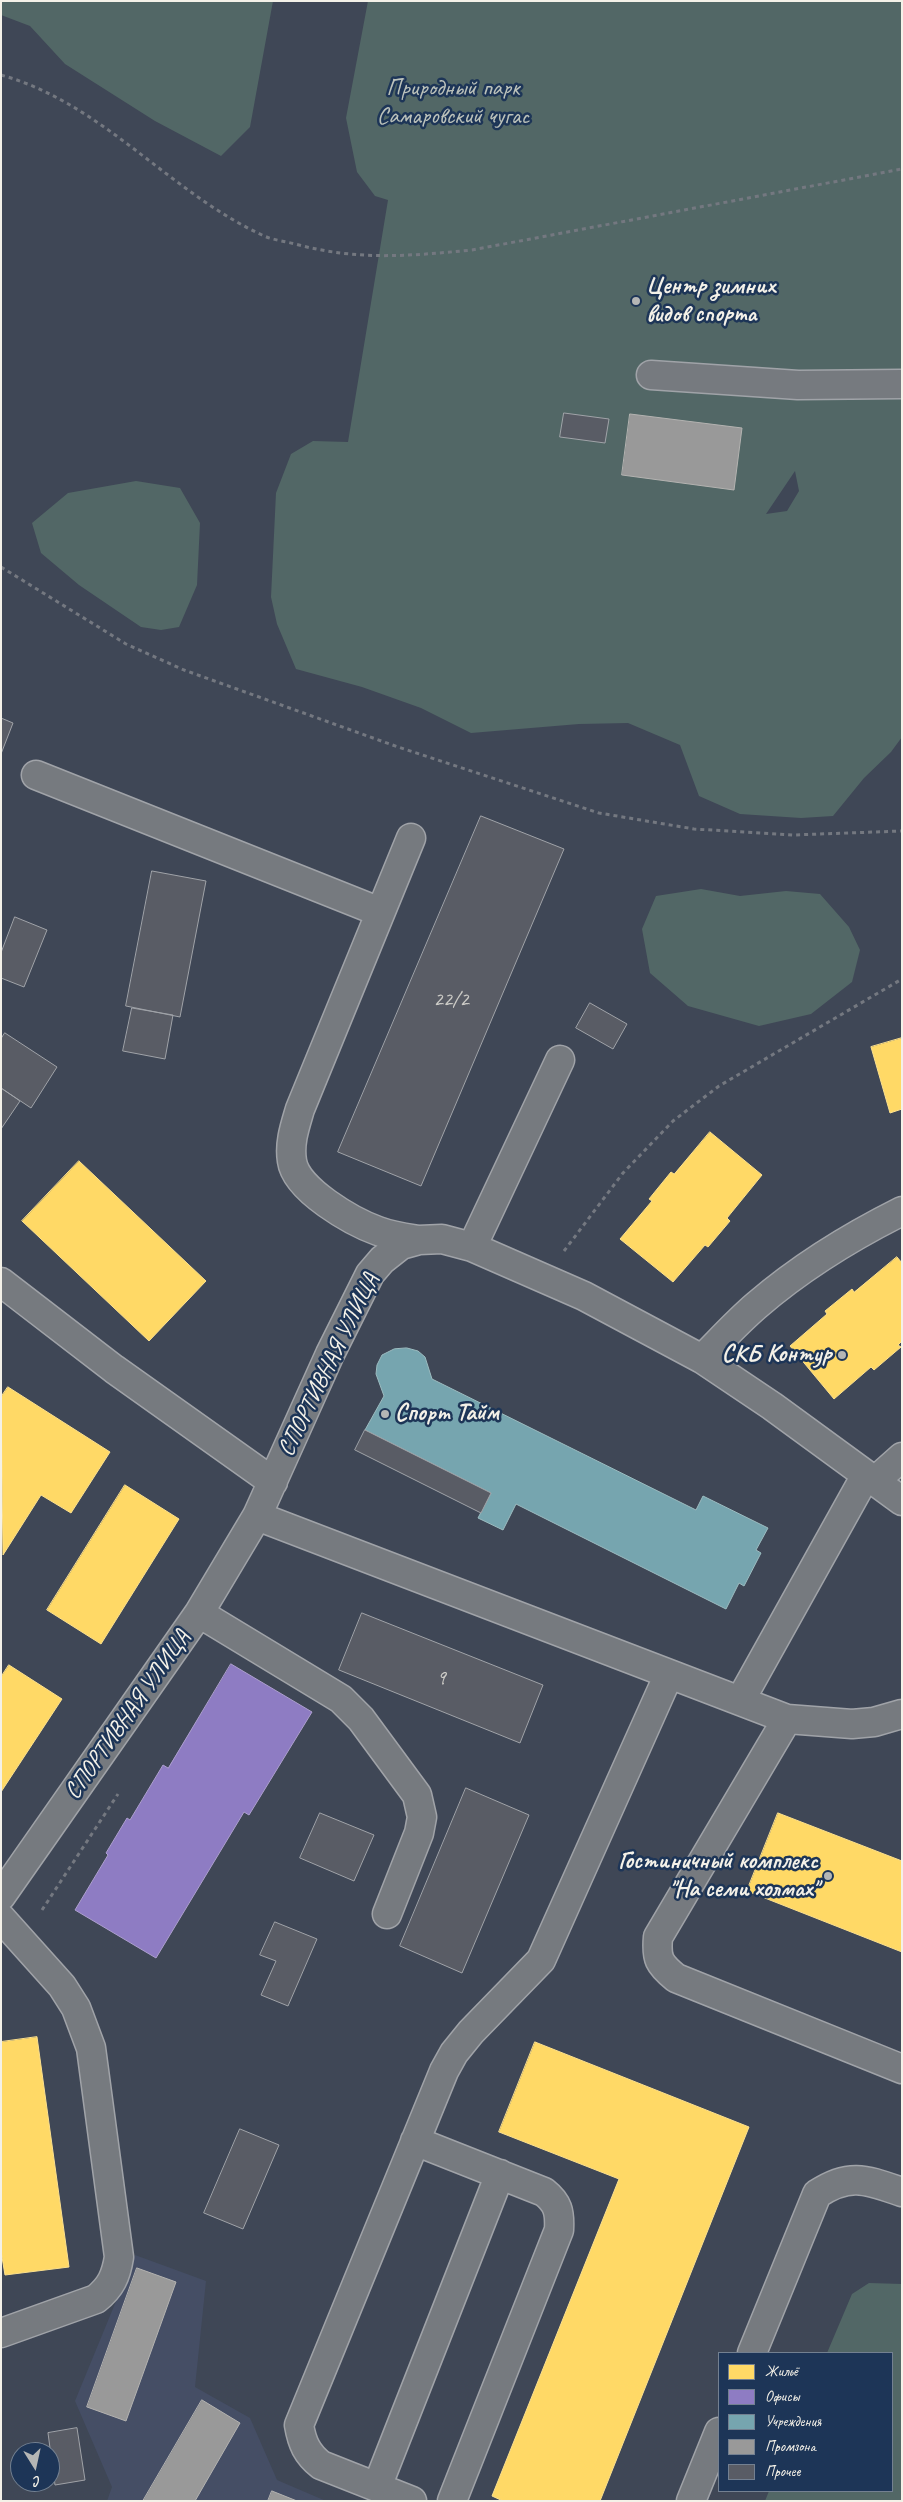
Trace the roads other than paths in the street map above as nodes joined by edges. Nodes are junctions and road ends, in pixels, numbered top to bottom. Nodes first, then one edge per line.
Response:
1 (651, 375) dead end
2 (902, 384) edge
3 (36, 775) dead end
4 (411, 838) dead end
5 (380, 912) junction
6 (560, 1060) dead end
7 (902, 1210) edge
8 (359, 1223) junction
9 (419, 1240) junction
10 (472, 1247) junction
11 (370, 1274) junction
12 (1, 1282) edge
13 (702, 1359) junction
14 (902, 1457) edge
15 (871, 1478) junction
16 (272, 1482) junction
17 (902, 1501) edge
18 (257, 1516) junction
19 (199, 1613) junction
20 (669, 1674) junction
21 (740, 1701) junction
22 (902, 1714) edge
23 (787, 1719) junction
24 (1, 1896) edge
25 (386, 1914) dead end
26 (1, 1918) edge
27 (902, 2069) edge
28 (415, 2141) junction
29 (500, 2174) junction
30 (902, 2192) edge
31 (1, 2333) edge
32 (752, 2352) edge
33 (718, 2434) edge
34 (377, 2487) junction
35 (412, 2501) edge
36 (452, 2501) edge
37 (691, 2501) edge

1 - 2 street
3 - 5 street
4 - 5 street
5 - 8 street
6 - 10 street
7 - 13 street
8 - 9 street
8 - 11 street
9 - 10 street, СПОРТИВНАЯ УЛИЦА
9 - 11 street, СПОРТИВНАЯ УЛИЦА
10 - 13 street, СПОРТИВНАЯ УЛИЦА
11 - 16 street, СПОРТИВНАЯ УЛИЦА
12 - 16 street
13 - 15 street, СПОРТИВНАЯ УЛИЦА
14 - 15 street
15 - 17 street, СПОРТИВНАЯ УЛИЦА
15 - 21 street
16 - 18 street, СПОРТИВНАЯ УЛИЦА
18 - 19 street, СПОРТИВНАЯ УЛИЦА
18 - 20 street
19 - 24 street, СПОРТИВНАЯ УЛИЦА
19 - 25 street
20 - 21 street
20 - 28 street
21 - 23 street
22 - 23 street
23 - 27 street
26 - 31 street
28 - 29 street
28 - 34 street
29 - 34 street
29 - 36 street
30 - 32 street
33 - 37 street
34 - 35 street

